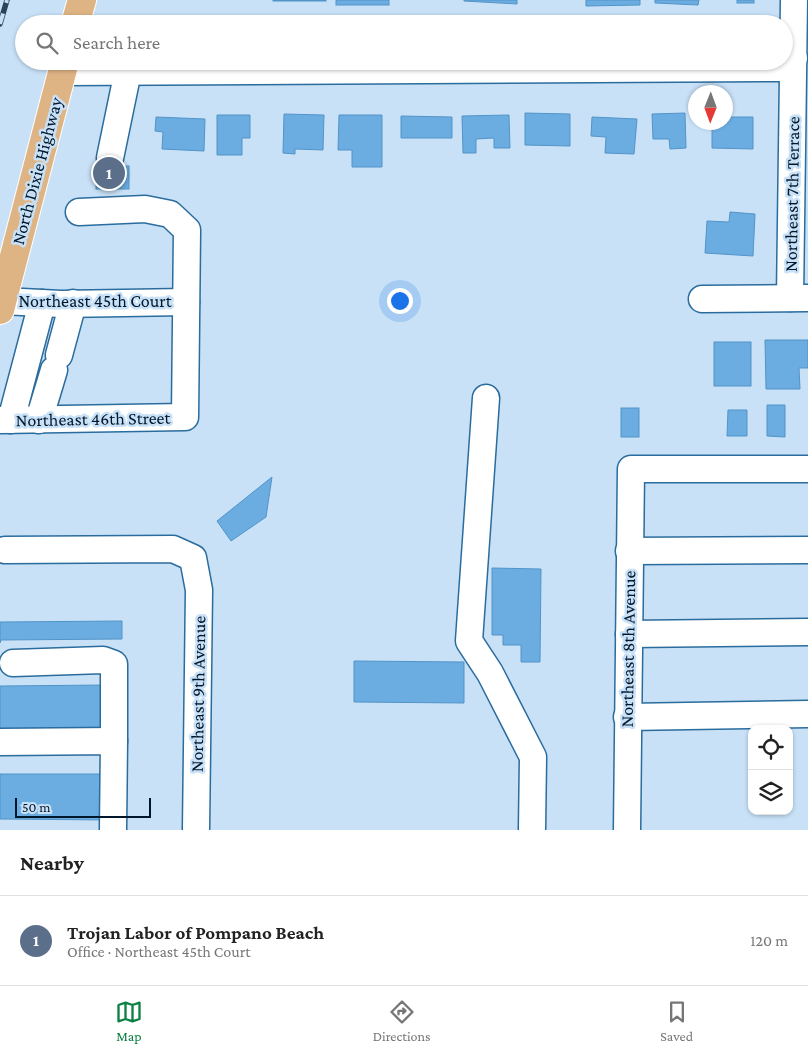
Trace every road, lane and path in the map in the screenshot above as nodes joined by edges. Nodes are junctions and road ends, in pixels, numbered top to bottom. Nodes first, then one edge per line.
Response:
1 (82, 0) edge
2 (794, 0) edge
3 (78, 15) edge
4 (795, 56) edge
5 (63, 70) edge
6 (115, 70) edge
7 (346, 70) edge
8 (128, 71) junction
9 (110, 158) dead end
10 (79, 212) dead end
11 (799, 298) edge
12 (702, 299) dead end
13 (186, 302) junction
14 (42, 303) junction
15 (73, 304) junction
16 (1, 306) edge
17 (486, 398) dead end
18 (6, 420) edge
19 (39, 420) junction
20 (808, 469) edge
21 (5, 550) dead end
22 (808, 550) edge
23 (629, 551) junction
24 (808, 632) edge
25 (628, 634) junction
26 (13, 663) dead end
27 (808, 714) edge
28 (627, 717) junction
29 (114, 741) junction
30 (0, 742) edge
31 (113, 830) edge
32 (196, 830) edge
33 (532, 830) edge
34 (627, 830) edge

1 - 3 main road
2 - 4 street, Northeast 7th Terrace
4 - 11 street, Northeast 7th Terrace
5 - 16 main road, North Dixie Highway
6 - 8 street
7 - 8 street
8 - 9 street
10 - 13 street
11 - 12 street
13 - 15 street, Northeast 45th Court
13 - 19 street, Northeast 46th Street
14 - 15 street, Northeast 45th Court
14 - 16 street, Northeast 45th Court
14 - 18 street
15 - 19 street
17 - 33 street
18 - 19 street, Northeast 46th Street
20 - 23 street, Northeast 8th Avenue
21 - 32 street, Northeast 9th Avenue
22 - 23 street
23 - 25 street, Northeast 8th Avenue
24 - 25 street
25 - 28 street, Northeast 8th Avenue
26 - 29 street
27 - 28 street
28 - 34 street, Northeast 8th Avenue
29 - 30 street
29 - 31 street

